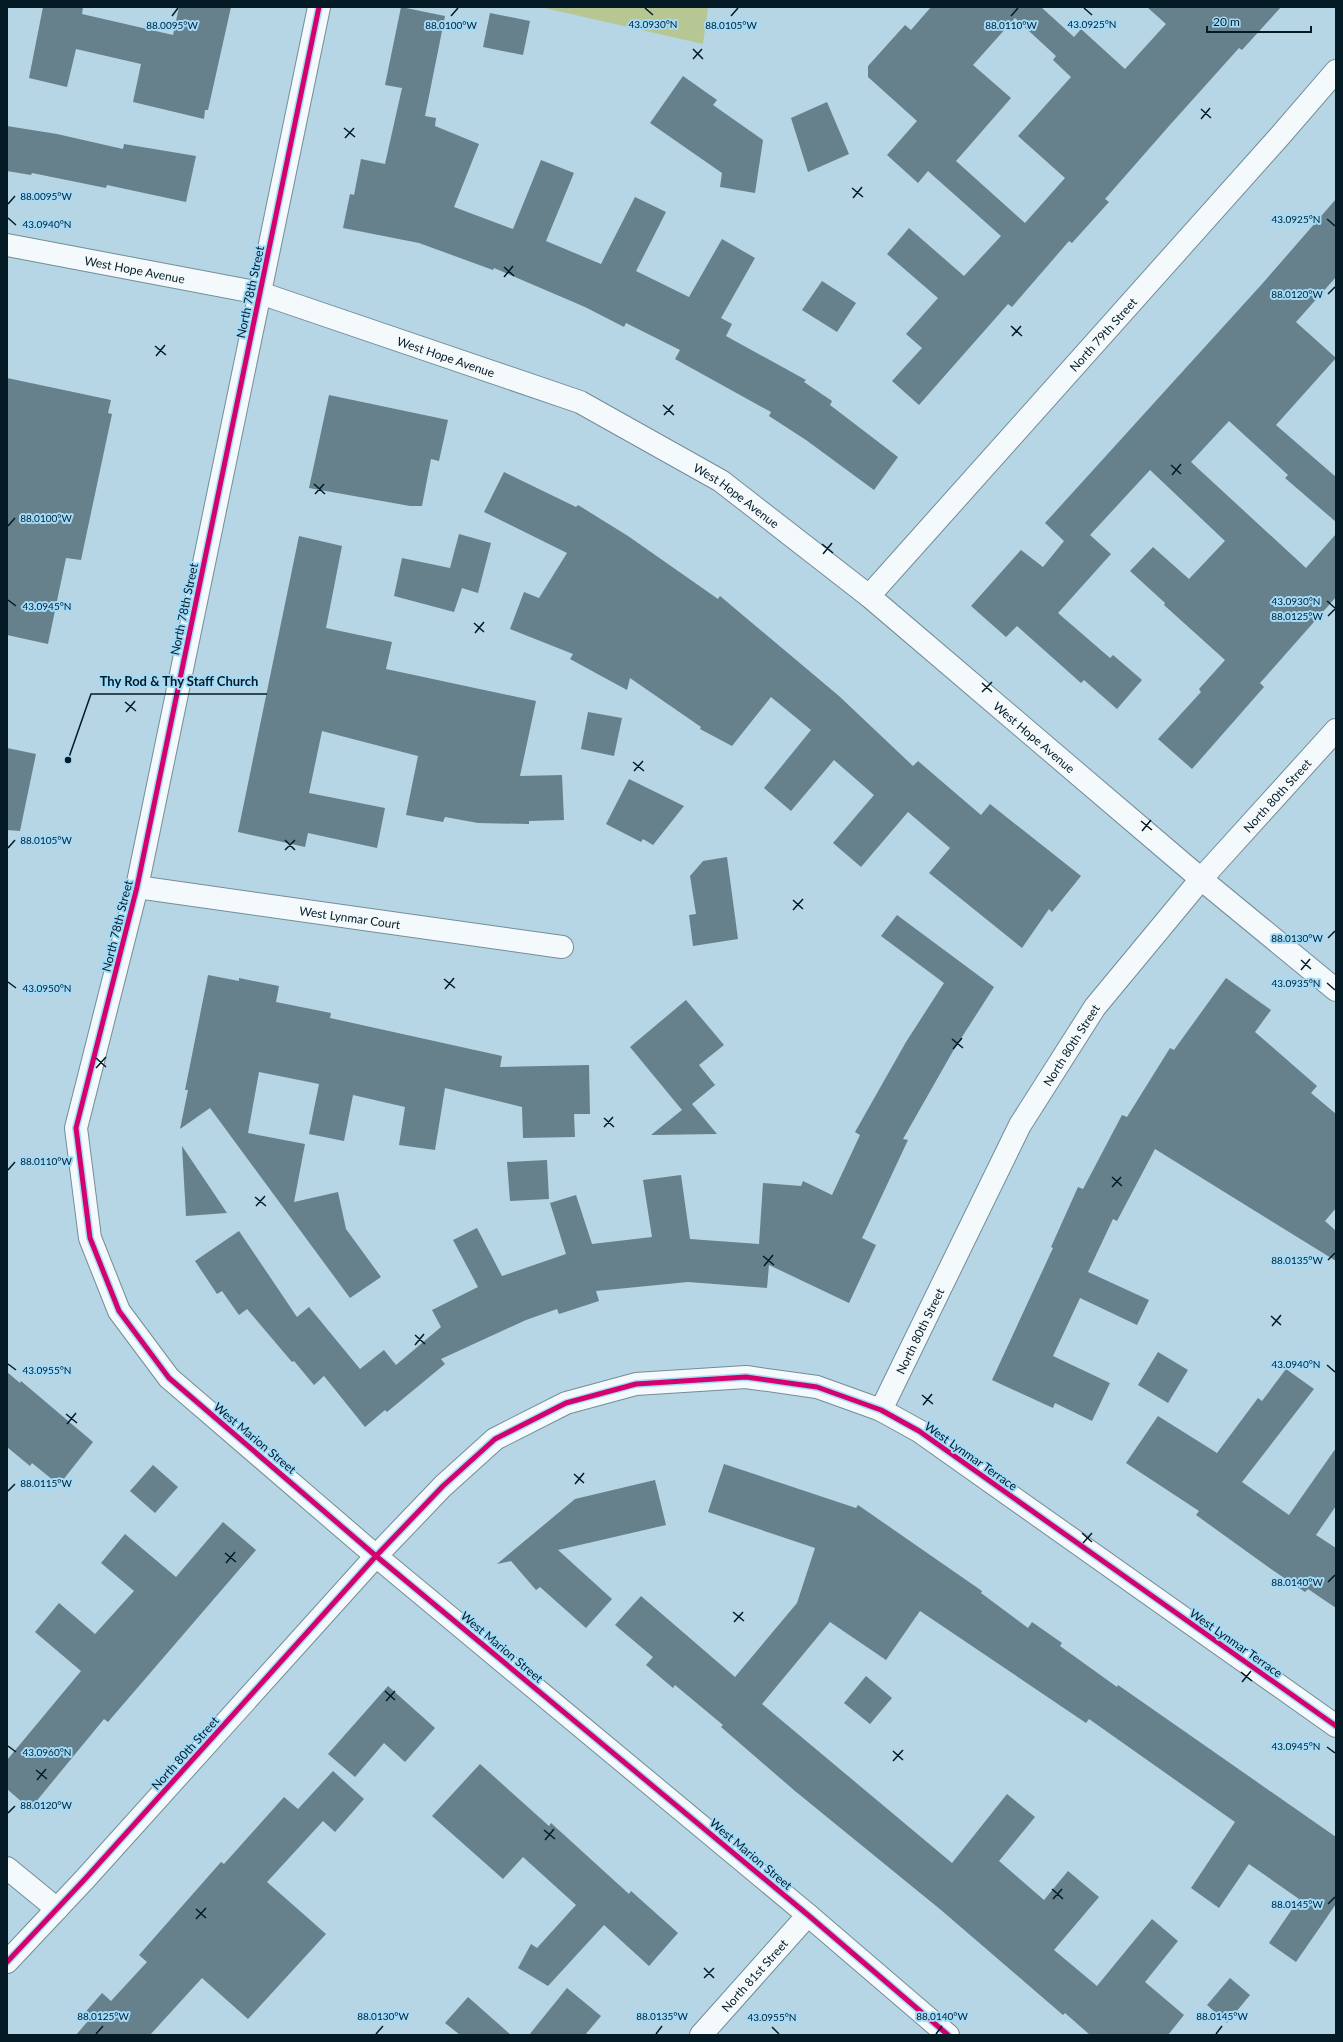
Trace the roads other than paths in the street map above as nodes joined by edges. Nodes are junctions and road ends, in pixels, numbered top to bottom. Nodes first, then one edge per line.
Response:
1 (319, 7) edge
2 (1336, 71) edge
3 (7, 245) edge
4 (260, 292) junction
5 (868, 596) junction
6 (1336, 730) edge
7 (1201, 879) junction
8 (137, 888) junction
9 (562, 947) dead end
10 (1336, 990) edge
11 (90, 1238) joint
12 (881, 1410) junction
13 (376, 1556) junction
14 (1336, 1726) edge
15 (7, 1868) edge
16 (57, 1909) junction
17 (808, 1915) junction
18 (7, 1962) edge
19 (700, 2035) edge
20 (948, 2035) edge

1 - 4 street, North 78th Street
2 - 5 street, North 79th Street
3 - 4 street, West Hope Avenue
4 - 5 street, West Hope Avenue
4 - 8 street, North 78th Street
5 - 7 street, West Hope Avenue
6 - 7 street, North 80th Street
7 - 10 street, West Hope Avenue
7 - 12 street, North 80th Street
8 - 9 street, West Lynmar Court
8 - 11 street, North 78th Street
11 - 13 street, West Marion Street
12 - 13 street, West Lynmar Terrace
12 - 14 street, West Lynmar Terrace
13 - 16 street, North 80th Street
13 - 17 street, West Marion Street
15 - 16 street
16 - 18 street, North 80th Street
17 - 19 street, North 81st Street
17 - 20 street, West Marion Street

